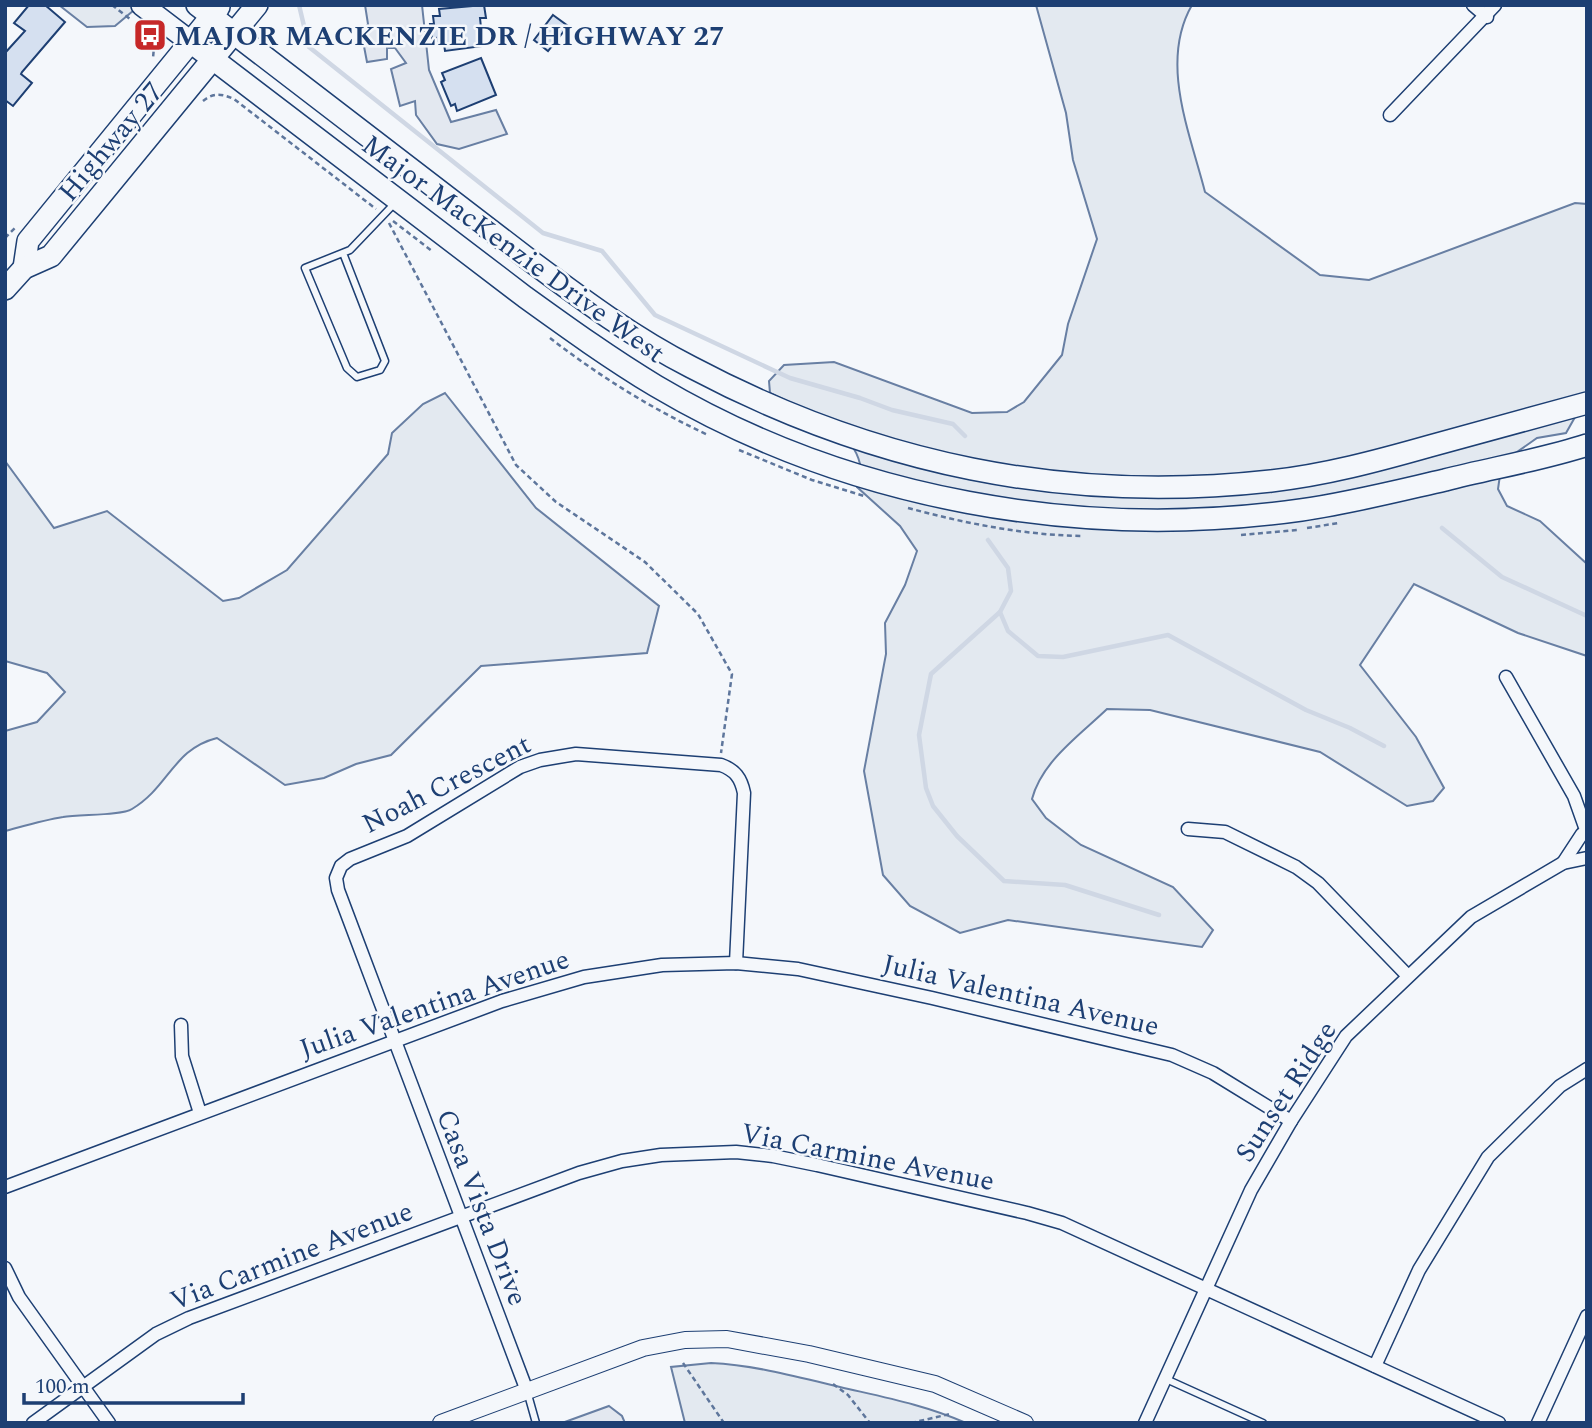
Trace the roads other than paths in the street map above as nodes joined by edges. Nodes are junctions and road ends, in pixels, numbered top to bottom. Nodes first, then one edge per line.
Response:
1 (257, 5) edge
2 (1473, 5) edge
3 (1496, 5) edge
4 (210, 9) edge
5 (137, 13) edge
6 (1486, 16) junction
7 (234, 34) junction
8 (190, 42) junction
9 (213, 60) junction
10 (1390, 115) dead end
11 (391, 207) junction
12 (343, 253) junction
13 (23, 268) junction
14 (5, 289) edge
15 (1587, 403) edge
16 (1587, 445) edge
17 (1506, 677) dead end
18 (1574, 796) junction
19 (1587, 808) edge
20 (1188, 829) dead end
21 (1585, 829) edge
22 (1587, 855) edge
23 (1563, 863) junction
24 (736, 963) junction
25 (1408, 975) junction
26 (181, 1025) dead end
27 (394, 1041) junction
28 (1587, 1069) edge
29 (200, 1113) junction
30 (1291, 1121) junction
31 (5, 1187) edge
32 (461, 1217) junction
33 (5, 1268) edge
34 (1205, 1289) junction
35 (1587, 1316) edge
36 (1375, 1366) junction
37 (1164, 1378) junction
38 (83, 1387) junction
39 (527, 1391) junction
40 (33, 1423) edge
41 (110, 1423) edge
42 (441, 1423) edge
43 (536, 1423) edge
44 (1024, 1423) edge
45 (1144, 1423) edge
46 (1263, 1423) edge
47 (1499, 1423) edge
48 (1538, 1423) edge

1 - 7 main road, Highway 27
2 - 6 street
3 - 6 street
4 - 7 main road, Major MacKenzie Drive West
4 - 8 main road, Highway 27
5 - 8 main road, Major MacKenzie Drive West
6 - 10 street
7 - 9 main road, Highway 27
7 - 15 main road, Major MacKenzie Drive West
8 - 9 main road, Major MacKenzie Drive West
8 - 13 main road, Highway 27
9 - 11 main road, Major MacKenzie Drive West
9 - 13 main road, Highway 27
11 - 12 lane
11 - 16 main road, Major MacKenzie Drive West
12 - 12 lane
13 - 14 main road, Highway 27
17 - 18 street
18 - 19 street
18 - 21 street
20 - 25 street
21 - 22 street
21 - 23 street, Sunset Ridge
22 - 23 street, Sunset Ridge
23 - 25 street, Sunset Ridge
24 - 27 street, Julia Valentina Avenue
24 - 27 street, Noah Crescent
24 - 30 street, Julia Valentina Avenue
25 - 30 street, Sunset Ridge
26 - 29 street
27 - 29 street, Julia Valentina Avenue
27 - 32 street, Casa Vista Drive
28 - 36 street
29 - 31 street, Julia Valentina Avenue
30 - 34 street, Sunset Ridge
32 - 34 street, Via Carmine Avenue
32 - 38 street, Via Carmine Avenue
32 - 39 street, Casa Vista Drive
33 - 38 street
34 - 36 street, Via Carmine Avenue
34 - 37 street, Sunset Ridge
35 - 48 street
36 - 47 street, Via Carmine Avenue
37 - 45 street, Sunset Ridge
37 - 46 lane
38 - 40 street, Via Carmine Avenue
38 - 41 street
39 - 42 street
39 - 43 lane
39 - 44 street

